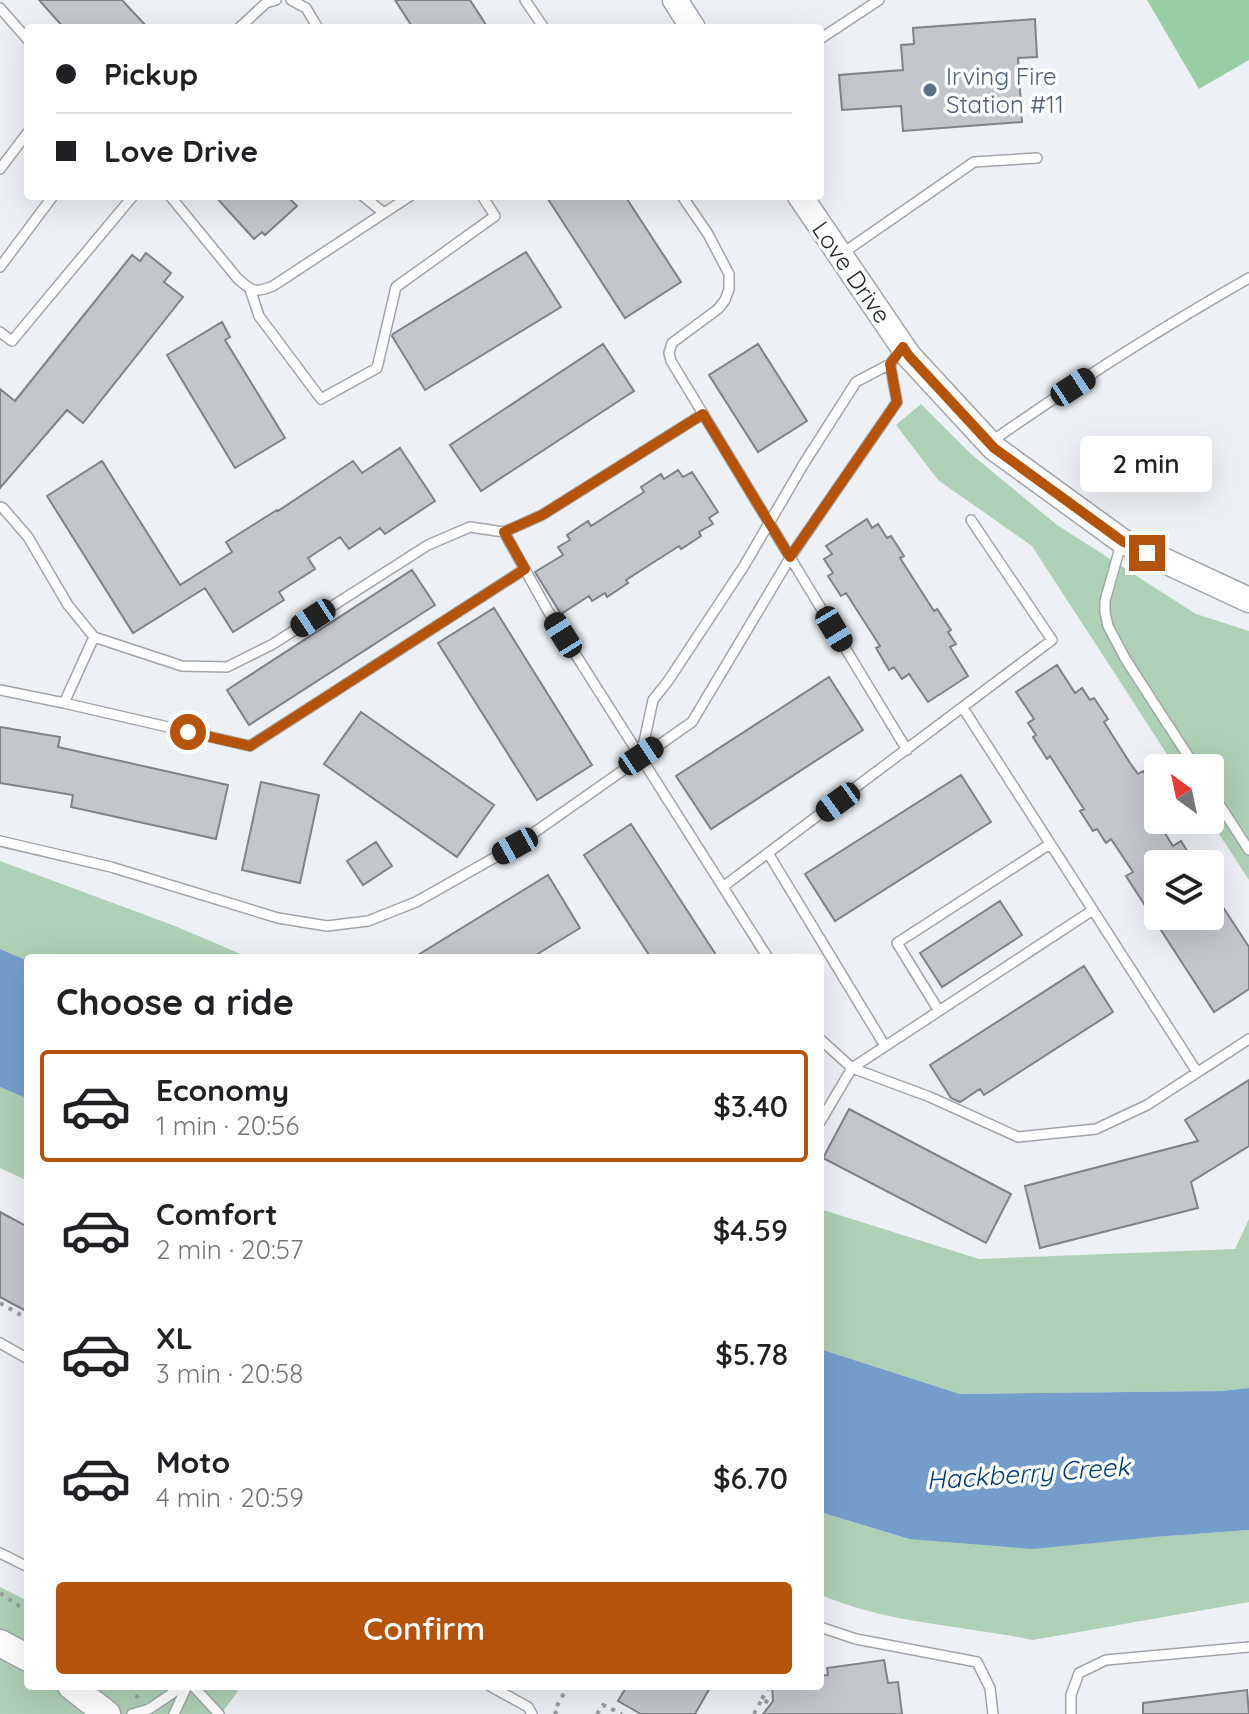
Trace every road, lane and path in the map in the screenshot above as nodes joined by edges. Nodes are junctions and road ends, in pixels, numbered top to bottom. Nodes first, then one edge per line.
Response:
1 (276, 0) edge
2 (291, 0) edge
3 (525, 0) edge
4 (675, 0) edge
5 (879, 0) edge
6 (0, 8) edge
7 (243, 24) edge
8 (316, 24) edge
9 (541, 24) edge
10 (690, 24) edge
11 (24, 35) edge
12 (824, 36) edge
13 (24, 137) edge
14 (1037, 158) dead end
15 (0, 169) edge
16 (50, 200) edge
17 (130, 200) edge
18 (173, 200) edge
19 (368, 200) edge
20 (404, 200) edge
21 (485, 200) edge
22 (685, 200) edge
23 (803, 200) edge
24 (384, 213) junction
25 (840, 255) junction
26 (0, 267) edge
27 (1249, 278) edge
28 (250, 289) junction
29 (0, 332) edge
30 (897, 356) junction
31 (703, 414) junction
32 (990, 443) junction
33 (0, 507) edge
34 (971, 520) dead end
35 (769, 522) junction
36 (504, 532) junction
37 (1122, 541) junction
38 (790, 557) junction
39 (525, 569) junction
40 (1249, 600) edge
41 (94, 637) junction
42 (0, 690) edge
43 (64, 703) junction
44 (963, 708) junction
45 (907, 750) junction
46 (1187, 754) edge
47 (641, 756) junction
48 (1224, 812) edge
49 (0, 841) edge
50 (1050, 844) junction
51 (1249, 850) edge
52 (768, 853) junction
53 (724, 886) junction
54 (1093, 910) junction
55 (766, 954) edge
56 (939, 1011) junction
57 (1249, 1039) edge
58 (824, 1043) edge
59 (885, 1046) junction
60 (852, 1068) junction
61 (1197, 1072) junction
62 (824, 1115) edge
63 (0, 1303) edge
64 (24, 1317) edge
65 (0, 1343) edge
66 (24, 1357) edge
67 (0, 1553) edge
68 (24, 1565) edge
69 (0, 1593) edge
70 (24, 1609) edge
71 (824, 1628) edge
72 (0, 1643) edge
73 (1249, 1647) edge
74 (24, 1656) edge
75 (76, 1690) edge
76 (181, 1690) edge
77 (186, 1690) edge
78 (192, 1690) edge
79 (497, 1690) edge
80 (566, 1690) edge
81 (767, 1690) edge
82 (762, 1699) junction
83 (771, 1704) dead end
84 (107, 1714) edge
85 (132, 1714) edge
86 (174, 1714) edge
87 (219, 1714) edge
88 (532, 1714) edge
89 (557, 1714) edge
90 (597, 1714) edge
91 (622, 1714) edge
92 (754, 1714) edge
93 (993, 1714) edge
94 (1071, 1714) edge

1 - 7 lane
2 - 8 lane
3 - 9 lane
4 - 10 street
5 - 12 lane
6 - 11 lane
13 - 15 lane
14 - 25 lane
16 - 26 lane
17 - 29 lane
18 - 28 lane
19 - 24 lane
20 - 24 lane
21 - 28 lane
22 - 31 lane
23 - 25 street, Love Drive
24 - 28 lane
25 - 30 street, Love Drive
27 - 32 lane
30 - 32 street, Love Drive
30 - 35 lane
30 - 38 lane
31 - 35 lane
31 - 36 lane
32 - 37 street, Love Drive
33 - 41 lane
34 - 44 lane
35 - 38 lane
35 - 47 lane
36 - 39 lane
36 - 41 lane
37 - 40 street, Love Drive
37 - 46 lane
38 - 45 lane
38 - 47 lane
39 - 43 lane
39 - 47 lane
41 - 43 lane
42 - 43 lane
44 - 45 lane
44 - 50 lane
45 - 52 lane
47 - 49 lane
47 - 53 lane
48 - 51 lane
50 - 54 lane
50 - 56 lane
52 - 53 lane
52 - 59 lane
53 - 55 lane
54 - 56 lane
54 - 61 lane
56 - 59 lane
57 - 61 lane
58 - 60 lane
59 - 60 lane
60 - 61 lane
60 - 62 lane
63 - 64 path
65 - 66 lane
67 - 68 lane
69 - 70 path
71 - 93 lane
72 - 74 main road
73 - 94 lane
75 - 84 main road
76 - 85 lane
77 - 86 lane
78 - 87 lane
79 - 88 lane
80 - 89 path
81 - 82 path
82 - 83 path
82 - 92 path
90 - 91 path

